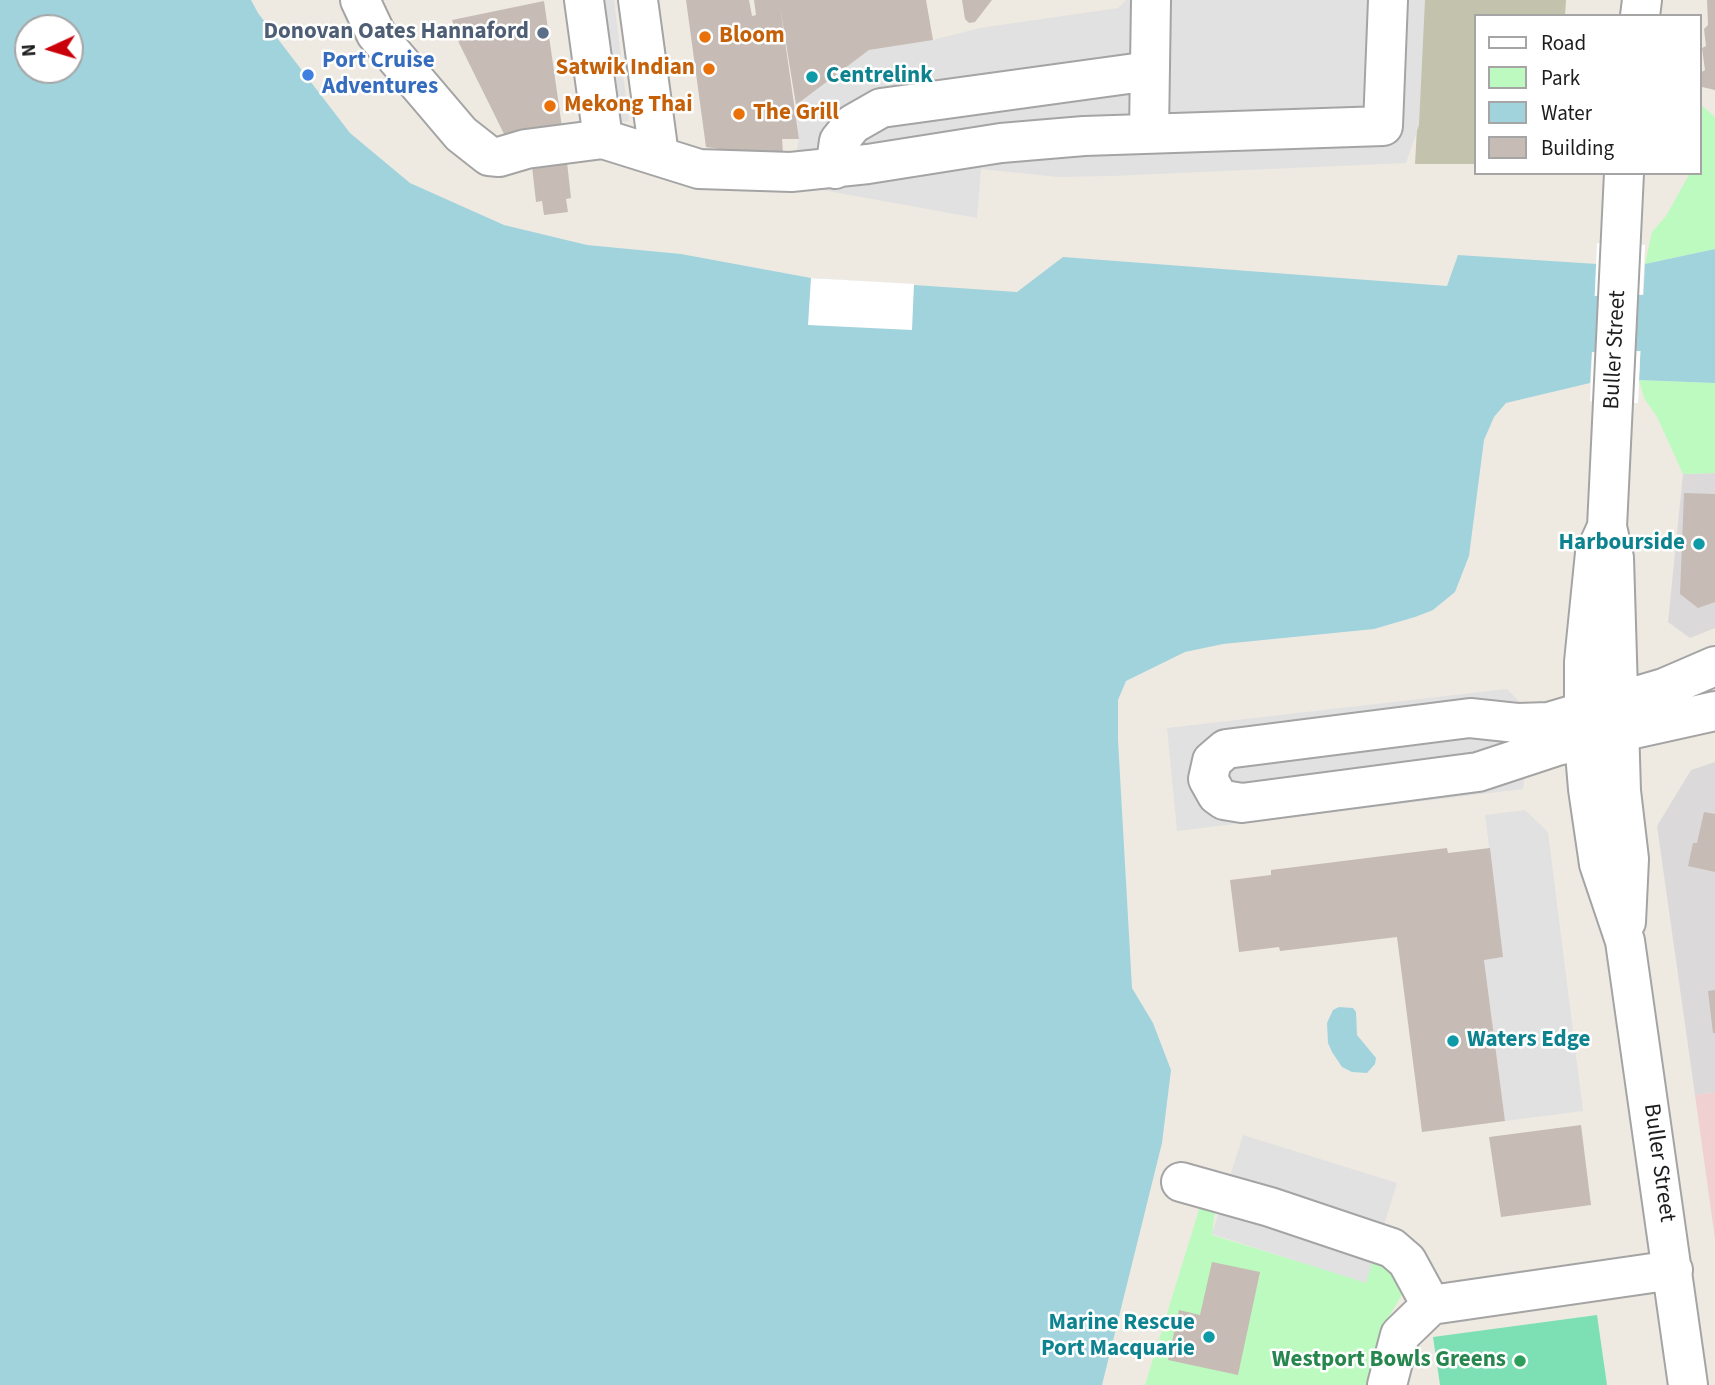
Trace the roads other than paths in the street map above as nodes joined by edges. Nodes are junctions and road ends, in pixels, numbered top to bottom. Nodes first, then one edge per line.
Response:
1 (360, 0) edge
2 (584, 0) edge
3 (638, 0) edge
4 (1151, 0) edge
5 (1388, 0) edge
6 (1150, 71) junction
7 (1149, 133) junction
8 (603, 139) junction
9 (659, 155) junction
10 (835, 169) junction
11 (1624, 175) edge
12 (1715, 666) edge
13 (1715, 711) edge
14 (1601, 721) junction
15 (1181, 1182) dead end
16 (1673, 1270) junction
17 (1431, 1305) junction
18 (1387, 1385) edge
19 (1688, 1385) edge

1 - 8 street
2 - 8 street
3 - 9 street
4 - 6 street
5 - 7 street
6 - 7 street
6 - 10 street
7 - 10 street
8 - 9 street
9 - 10 street
11 - 14 street, Buller Street
12 - 14 street
13 - 14 street
14 - 14 street
14 - 16 street, Buller Street
15 - 17 street
16 - 17 street
16 - 19 street, Buller Street
17 - 18 street

